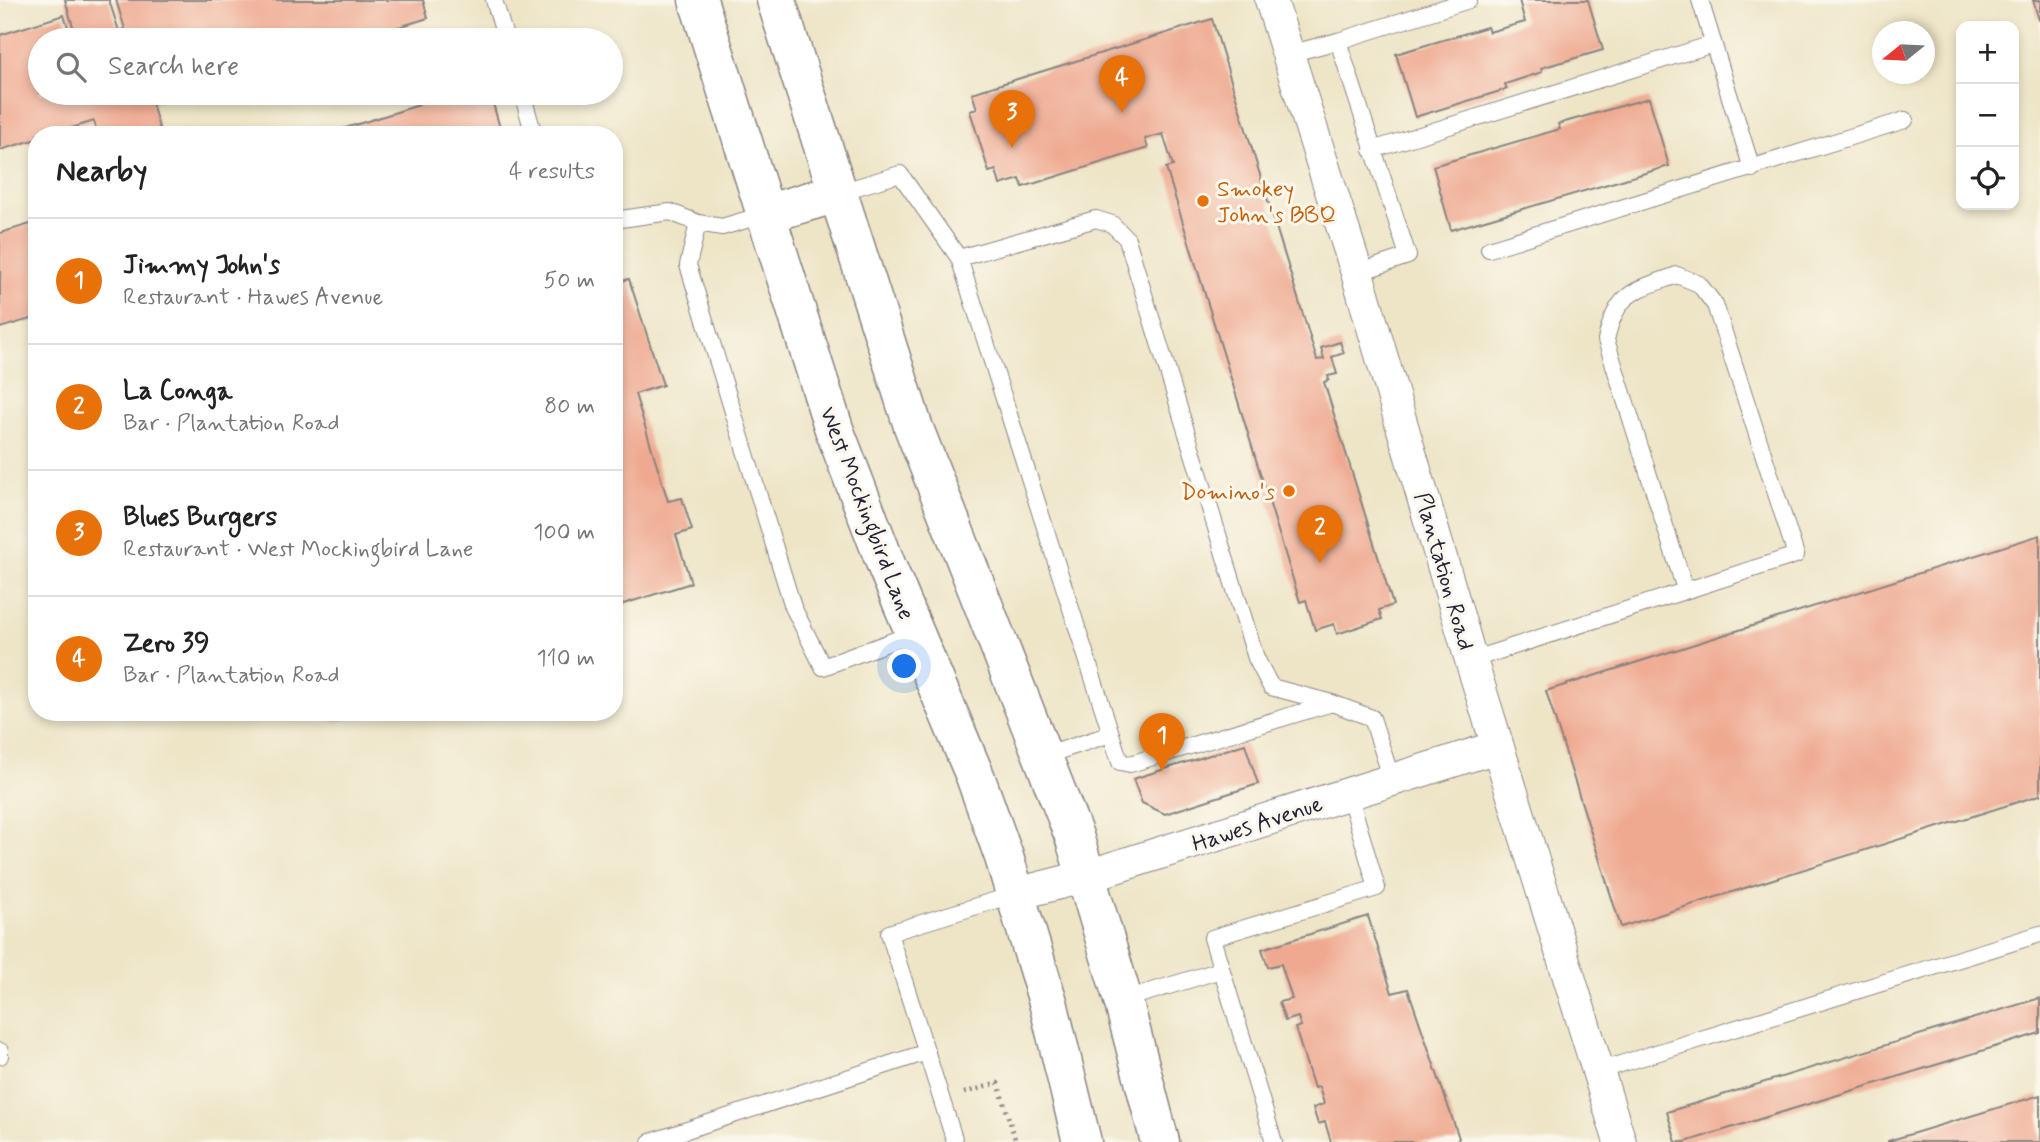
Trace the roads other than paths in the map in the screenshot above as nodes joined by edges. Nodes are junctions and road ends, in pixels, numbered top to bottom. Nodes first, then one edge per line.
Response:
1 (494, 0) edge
2 (698, 0) edge
3 (776, 0) edge
4 (1271, 0) edge
5 (1469, 0) edge
6 (1700, 0) edge
7 (502, 28) edge
8 (1338, 41) junction
9 (1713, 44) junction
10 (1289, 54) junction
11 (525, 105) edge
12 (1905, 120) dead end
13 (531, 126) edge
14 (1372, 150) junction
15 (1752, 169) junction
16 (837, 193) junction
17 (766, 214) junction
18 (623, 219) edge
19 (698, 223) junction
20 (1489, 249) dead end
21 (959, 258) junction
22 (1357, 273) junction
23 (1685, 589) junction
24 (914, 633) junction
25 (1471, 660) junction
26 (1332, 703) junction
27 (1111, 734) junction
28 (1497, 747) junction
29 (1044, 756) junction
30 (1392, 780) junction
31 (1349, 794) junction
32 (1087, 876) junction
33 (1016, 894) junction
34 (2040, 934) edge
35 (1222, 970) junction
36 (1123, 1000) junction
37 (927, 1052) junction
38 (1598, 1071) junction
39 (650, 1142) edge
40 (955, 1142) edge
41 (1082, 1142) edge
42 (1160, 1142) edge
43 (1275, 1142) edge
44 (1620, 1142) edge

1 - 7 lane
2 - 17 main road, West Mockingbird Lane
3 - 16 main road
4 - 10 street, Plantation Road
5 - 8 lane
6 - 9 lane
8 - 10 lane
8 - 14 lane
9 - 14 lane
9 - 15 lane
10 - 22 street, Plantation Road
11 - 13 lane
12 - 15 lane
14 - 22 lane
15 - 20 lane
16 - 17 main road
16 - 21 lane
16 - 29 main road
17 - 19 lane
17 - 24 main road, West Mockingbird Lane
18 - 19 lane
19 - 24 lane
21 - 26 lane
21 - 27 lane
22 - 25 street, Plantation Road
23 - 23 lane
23 - 25 lane
24 - 33 main road, West Mockingbird Lane
25 - 28 street, Plantation Road
26 - 27 lane
26 - 30 lane
27 - 29 lane
28 - 30 street, Hawes Avenue
28 - 38 street, Plantation Road
29 - 32 main road
30 - 31 street, Hawes Avenue
31 - 32 street, Hawes Avenue
31 - 35 lane
32 - 33 street, Hawes Avenue
32 - 36 main road
33 - 37 lane
33 - 41 main road, West Mockingbird Lane
34 - 38 lane
35 - 36 lane
35 - 43 lane
36 - 42 main road
37 - 39 lane
37 - 40 lane
38 - 44 street, Plantation Road

